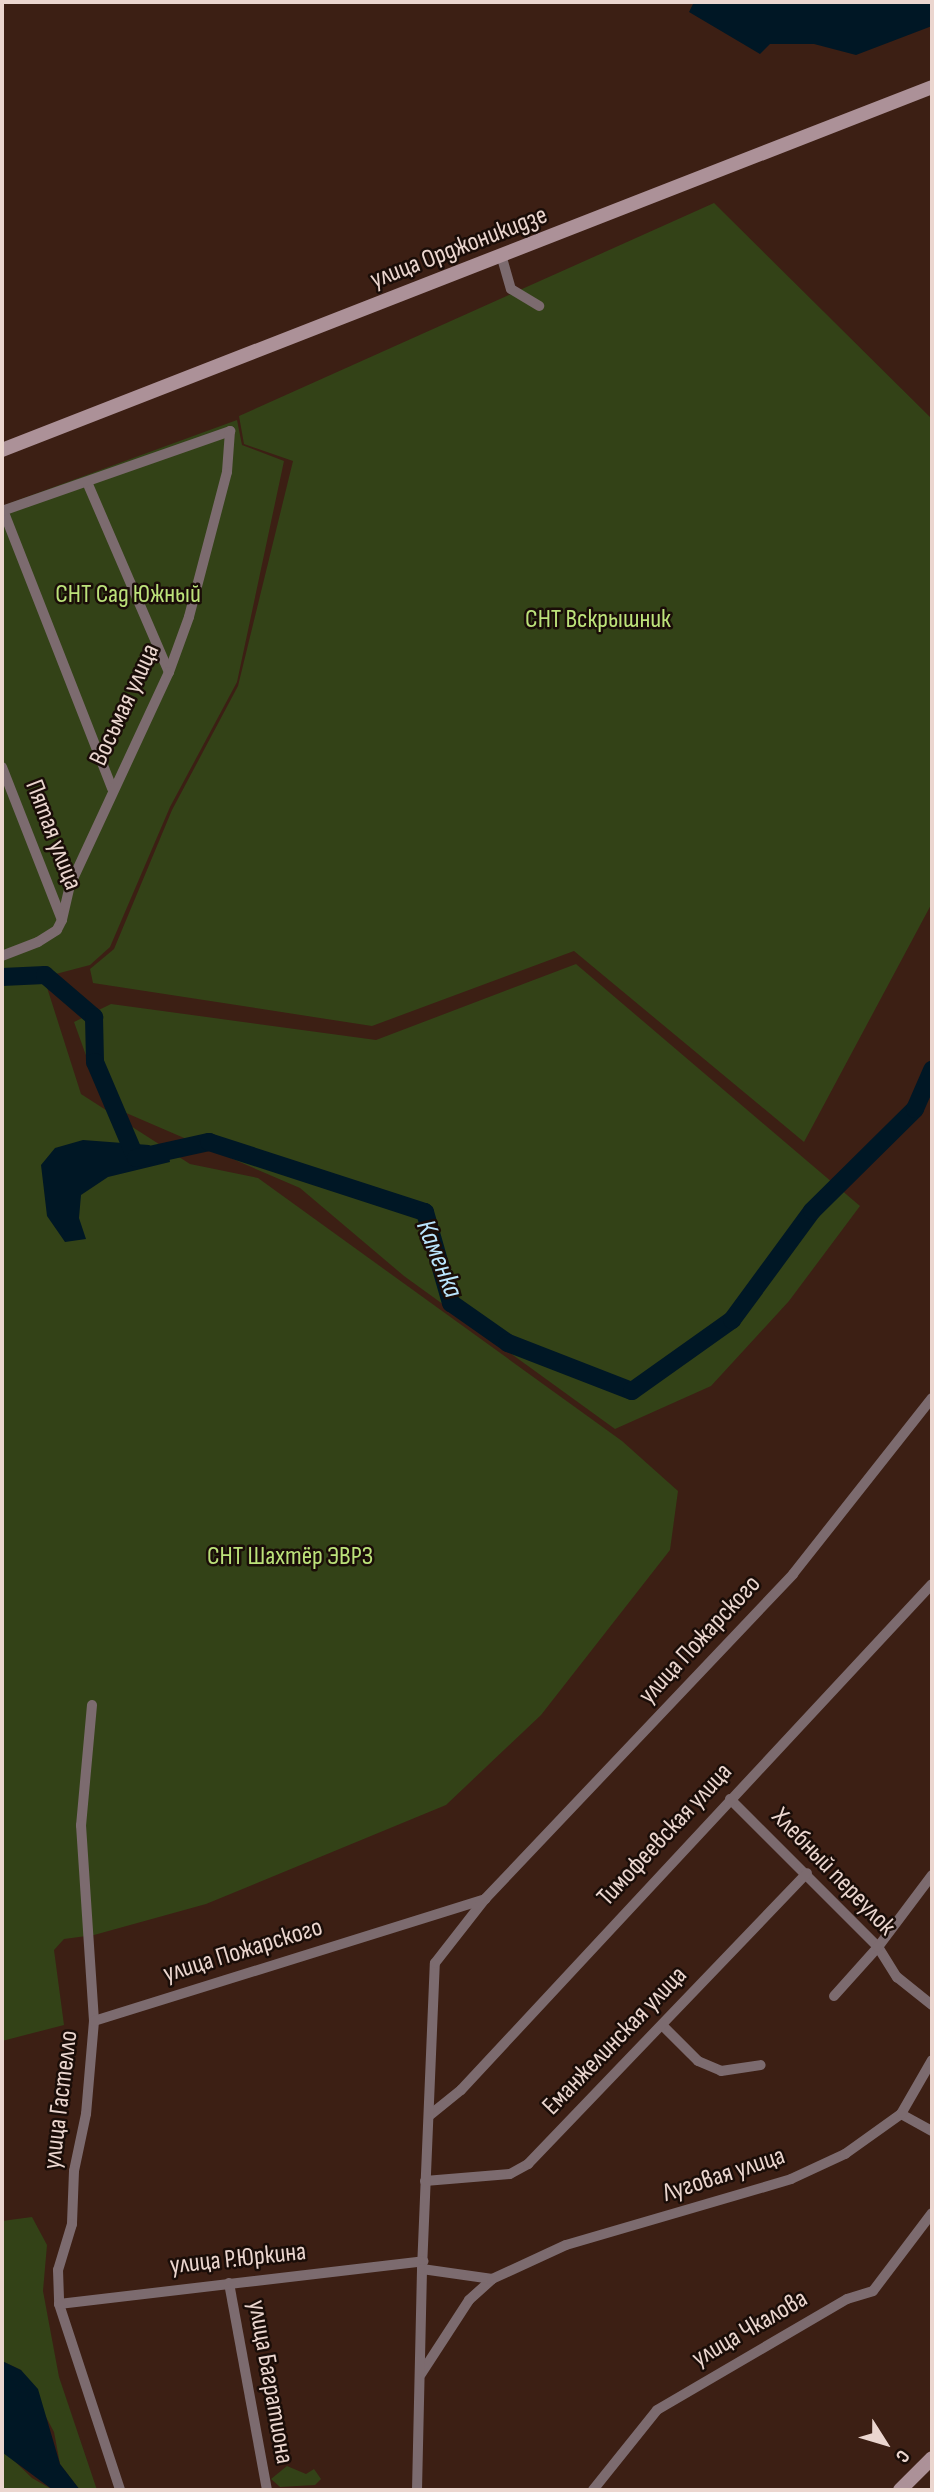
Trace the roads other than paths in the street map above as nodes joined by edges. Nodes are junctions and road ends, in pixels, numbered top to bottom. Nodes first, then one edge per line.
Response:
1 (932, 87) edge
2 (502, 258) junction
3 (539, 306) dead end
4 (2, 450) edge
5 (87, 482) junction
6 (3, 511) edge
7 (169, 672) junction
8 (2, 767) edge
9 (112, 788) junction
10 (62, 920) junction
11 (2, 956) edge
12 (932, 1398) edge
13 (932, 1584) edge
14 (92, 1705) dead end
15 (730, 1798) junction
16 (807, 1873) junction
17 (932, 1875) edge
18 (485, 1899) junction
19 (878, 1947) junction
20 (834, 1996) dead end
21 (932, 2004) edge
22 (94, 2021) junction
23 (662, 2025) junction
24 (932, 2060) edge
25 (761, 2065) dead end
26 (901, 2114) junction
27 (430, 2115) junction
28 (932, 2132) edge
29 (425, 2181) junction
30 (932, 2213) edge
31 (423, 2265) junction
32 (492, 2279) junction
33 (229, 2283) junction
34 (59, 2304) junction
35 (420, 2377) junction
36 (932, 2458) edge
37 (120, 2490) edge
38 (267, 2490) edge
39 (417, 2490) edge
40 (593, 2490) edge
41 (900, 2490) edge

1 - 2 main road, улица Орджоникидзе
2 - 3 street
2 - 4 main road, улица Орджоникидзе
5 - 6 street
5 - 7 street
5 - 7 street, Восьмая улица
6 - 9 street
7 - 9 street, Восьмая улица
8 - 10 street, Пятая улица
9 - 10 street, Восьмая улица
10 - 11 street
12 - 18 street, улица Пожарского
13 - 15 street, Тимофеевская улица
14 - 22 street, улица Гастелло
15 - 16 street, Хлебный переулок
15 - 27 street, Тимофеевская улица
16 - 19 street, Хлебный переулок
16 - 23 street, Еманжелинская улица
17 - 19 street
18 - 22 street, улица Пожарского
18 - 27 street, улица Пожарского
19 - 20 street
19 - 21 street, Хлебный переулок
22 - 34 street, улица Гастелло
23 - 25 street
23 - 29 street, Еманжелинская улица
24 - 26 street, Луговая улица
26 - 28 street
26 - 32 street, Луговая улица
27 - 29 street, улица Пожарского
29 - 31 street, улица Пожарского
30 - 40 street, улица Чкалова
31 - 32 street
31 - 33 street, улица Р.Юркина
31 - 35 street
32 - 35 street, Луговая улица
33 - 34 street, улица Р.Юркина
33 - 38 street, улица Багратиона
34 - 37 street, улица Гастелло
35 - 39 street
36 - 41 main road

